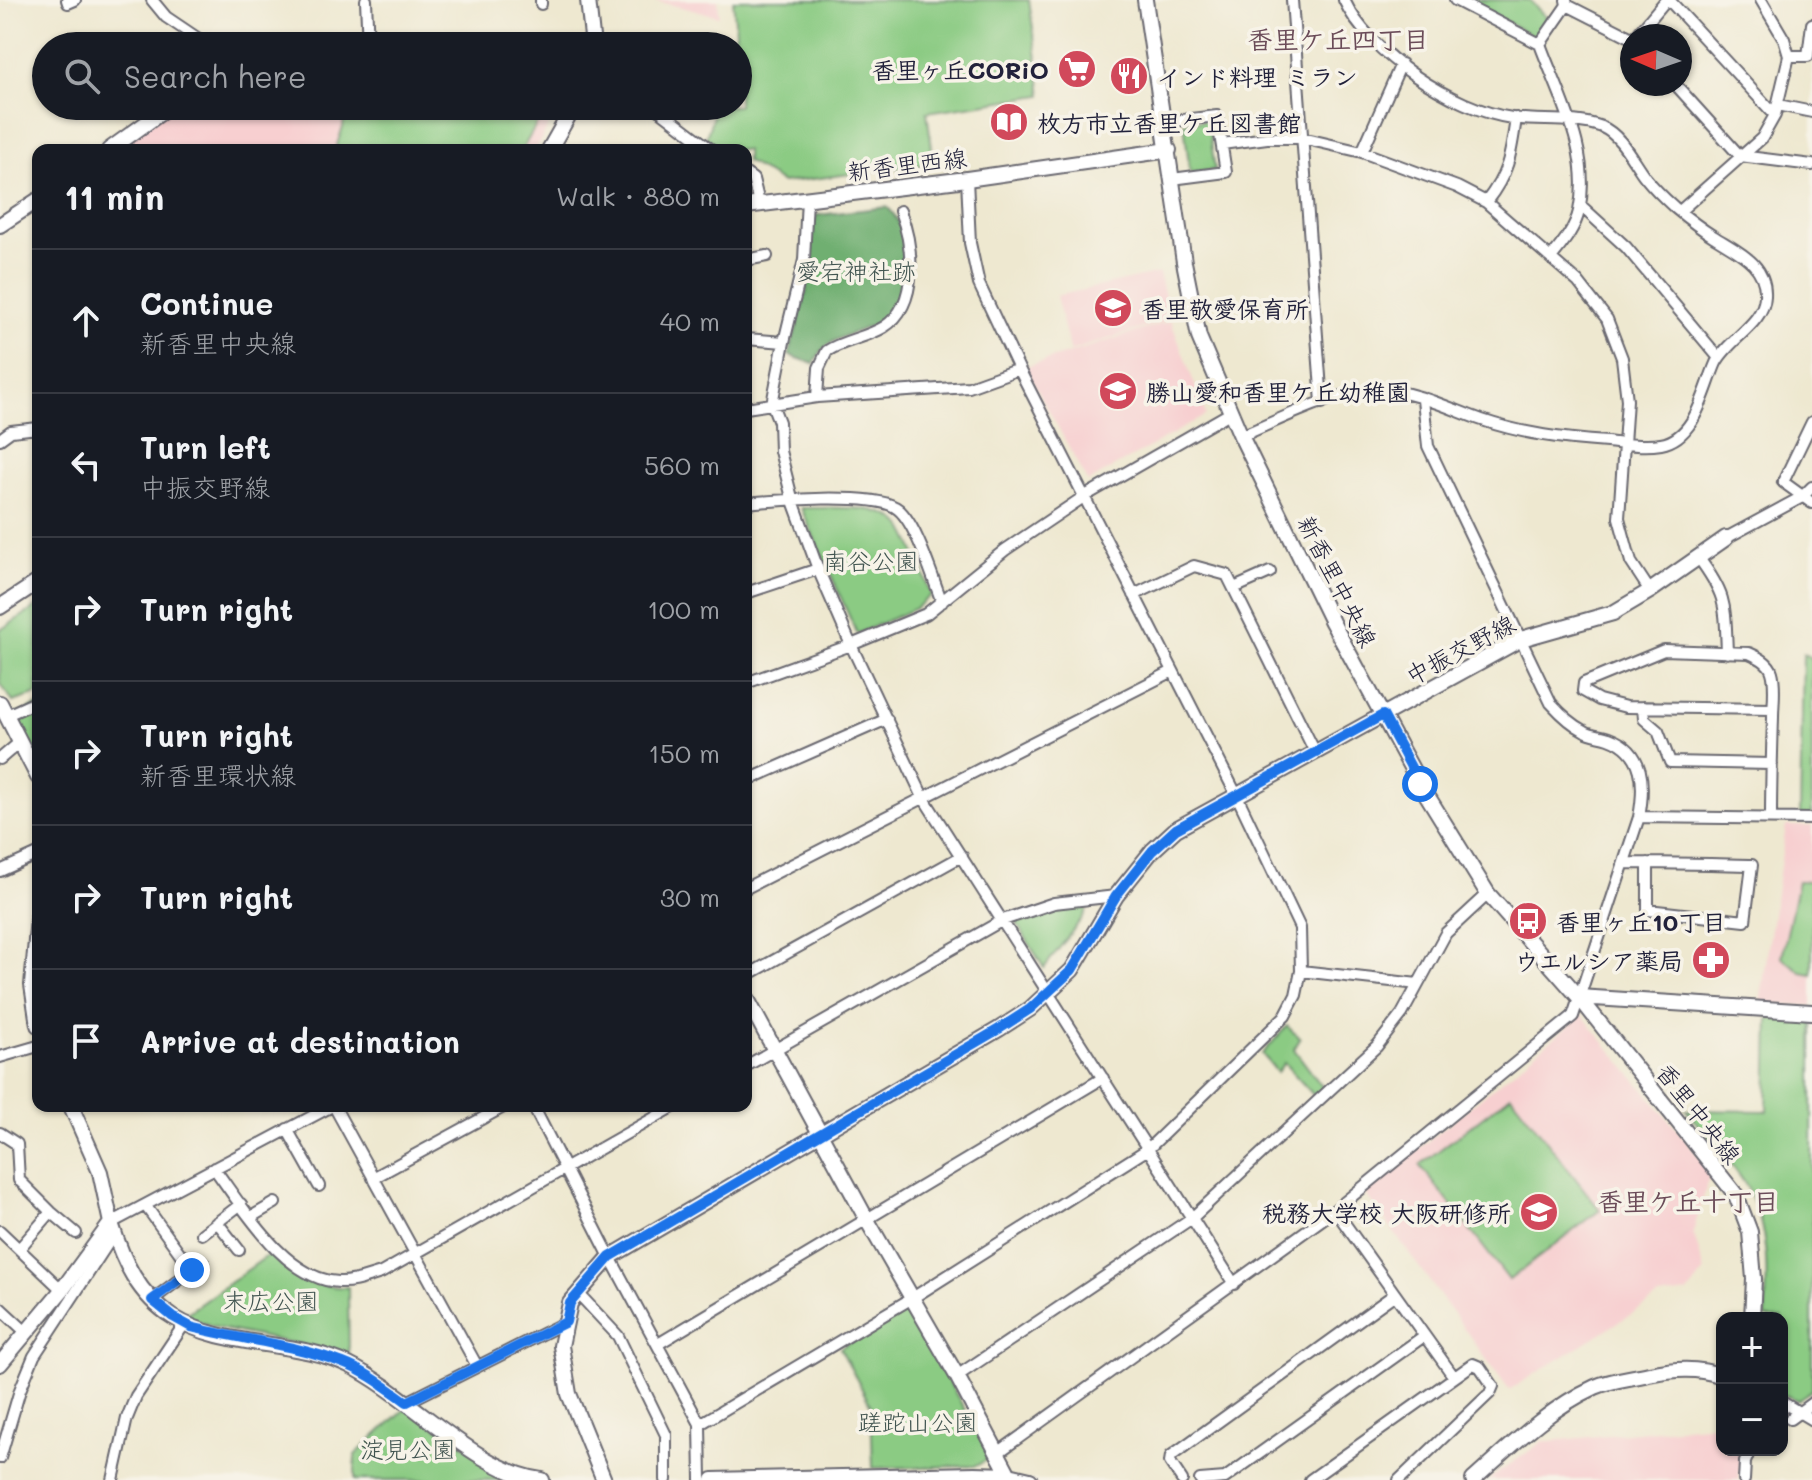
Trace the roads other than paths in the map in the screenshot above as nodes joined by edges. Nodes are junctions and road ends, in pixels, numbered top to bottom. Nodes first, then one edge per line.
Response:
1 (67, 0) edge
2 (75, 0) edge
3 (368, 0) edge
4 (588, 0) edge
5 (1145, 0) edge
6 (1292, 0) edge
7 (1344, 0) edge
8 (1455, 0) edge
9 (1667, 0) edge
10 (1761, 0) edge
11 (1567, 2) edge
12 (159, 3) edge
13 (1646, 24) edge
14 (1812, 24) edge
15 (1620, 30) edge
16 (188, 32) edge
17 (368, 32) edge
18 (591, 32) edge
19 (1540, 44) junction
20 (1789, 56) junction
21 (1401, 64) junction
22 (1686, 96) edge
23 (1776, 110) junction
24 (1812, 112) edge
25 (1516, 118) junction
26 (151, 120) edge
27 (566, 120) edge
28 (672, 120) edge
29 (1165, 122) junction
30 (1569, 122) junction
31 (1302, 138) junction
32 (117, 144) edge
33 (552, 144) edge
34 (704, 144) edge
35 (1222, 144) junction
36 (1169, 150) junction
37 (1362, 152) junction
38 (1740, 156) junction
39 (1812, 165) edge
40 (752, 178) edge
41 (967, 179) junction
42 (1172, 179) junction
43 (807, 198) junction
44 (1486, 202) junction
45 (32, 204) edge
46 (752, 205) edge
47 (1580, 205) junction
48 (900, 211) dead end
49 (1680, 211) junction
50 (0, 225) edge
51 (767, 256) dead end
52 (1551, 258) junction
53 (752, 259) edge
54 (752, 339) edge
55 (784, 342) junction
56 (1719, 358) junction
57 (1019, 369) junction
58 (817, 397) junction
59 (1423, 400) junction
60 (1322, 403) junction
61 (772, 404) junction
62 (752, 407) edge
63 (1230, 413) junction
64 (1812, 422) edge
65 (32, 429) edge
66 (1241, 436) junction
67 (0, 439) edge
68 (1624, 444) junction
69 (1812, 487) edge
70 (1085, 496) junction
71 (792, 498) junction
72 (1807, 500) edge
73 (752, 502) edge
74 (1726, 538) joint
75 (1698, 557) junction
76 (818, 569) junction
77 (1270, 572) dead end
78 (32, 586) edge
79 (1234, 588) junction
80 (752, 591) edge
81 (1650, 591) junction
82 (1134, 595) junction
83 (942, 602) junction
84 (0, 607) edge
85 (1521, 639) junction
86 (851, 645) junction
87 (1727, 653) junction
88 (1173, 671) junction
89 (752, 681) edge
90 (32, 702) edge
91 (1643, 707) junction
92 (3, 709) edge
93 (1773, 709) junction
94 (1383, 715) junction
95 (887, 719) junction
96 (21, 741) junction
97 (1315, 752) junction
98 (0, 759) edge
99 (32, 764) edge
100 (1772, 764) junction
101 (752, 778) edge
102 (1237, 796) junction
103 (923, 797) junction
104 (1639, 817) junction
105 (1771, 818) junction
106 (1812, 819) edge
107 (962, 856) junction
108 (32, 857) edge
109 (1624, 863) junction
110 (1648, 863) junction
111 (0, 871) edge
112 (752, 885) edge
113 (1488, 894) junction
114 (1116, 896) junction
115 (1003, 920) junction
116 (1301, 971) junction
117 (752, 973) edge
118 (1418, 984) junction
119 (1048, 992) junction
120 (1579, 997) junction
121 (752, 1009) edge
122 (1812, 1012) edge
123 (32, 1048) edge
124 (773, 1050) junction
125 (0, 1057) edge
126 (752, 1062) edge
127 (1103, 1078) junction
128 (74, 1112) edge
129 (321, 1112) edge
130 (336, 1112) edge
131 (494, 1112) edge
132 (536, 1112) edge
133 (664, 1112) edge
134 (287, 1129) junction
135 (821, 1132) junction
136 (0, 1133) edge
137 (1148, 1149) junction
138 (214, 1168) junction
139 (565, 1168) junction
140 (373, 1178) junction
141 (319, 1186) dead end
142 (275, 1203) dead end
143 (241, 1204) junction
144 (145, 1205) junction
145 (1335, 1210) junction
146 (51, 1212) junction
147 (251, 1217) junction
148 (1192, 1218) junction
149 (867, 1220) junction
150 (217, 1222) junction
151 (112, 1228) junction
152 (0, 1231) edge
153 (76, 1233) dead end
154 (202, 1234) dead end
155 (19, 1249) junction
156 (239, 1250) dead end
157 (415, 1253) junction
158 (610, 1257) junction
159 (203, 1262) dead end
160 (192, 1270) junction
161 (1234, 1284) junction
162 (62, 1290) junction
163 (578, 1293) junction
164 (1395, 1294) junction
165 (914, 1297) junction
166 (152, 1300) junction
167 (0, 1308) edge
168 (1752, 1312) edge
169 (566, 1322) junction
170 (185, 1323) junction
171 (27, 1333) junction
172 (1424, 1336) junction
173 (658, 1344) junction
174 (0, 1364) edge
175 (477, 1366) junction
176 (1716, 1374) edge
177 (957, 1376) junction
178 (1454, 1377) junction
179 (407, 1402) junction
180 (1812, 1403) edge
181 (1788, 1405) edge
182 (1799, 1411) junction
183 (1790, 1419) dead end
184 (1812, 1420) edge
185 (700, 1424) junction
186 (999, 1452) junction
187 (1748, 1456) edge
188 (0, 1458) edge
189 (1009, 1475) junction
190 (975, 1477) edge
191 (113, 1480) edge
192 (542, 1480) edge
193 (604, 1480) edge
194 (666, 1480) edge
195 (701, 1480) edge
196 (713, 1480) edge
197 (1030, 1480) edge
198 (1182, 1480) edge
199 (1200, 1480) edge
200 (1310, 1480) edge
201 (1399, 1480) edge
202 (1473, 1480) edge
203 (1744, 1480) edge

1 - 2 street
3 - 17 street
4 - 18 street
5 - 29 street, 新香里中央線
6 - 31 street
7 - 21 street
8 - 19 street
9 - 13 street
9 - 23 street
10 - 20 street
11 - 15 street
11 - 19 street
12 - 16 street
14 - 20 street
19 - 30 street
20 - 23 street
21 - 25 street
21 - 37 street
22 - 38 street
23 - 24 street
23 - 38 street
25 - 30 street
25 - 44 street
26 - 32 street
27 - 33 street
28 - 34 street
29 - 35 street
29 - 36 street, 新香里中央線
30 - 47 street
30 - 49 street
31 - 35 street
31 - 37 street
31 - 60 street
35 - 42 street
36 - 41 street, 新香里西線
36 - 42 street, 新香里中央線
37 - 44 street
38 - 39 street
38 - 49 street
40 - 46 street
41 - 43 street, 新香里西線
41 - 57 street
42 - 63 street, 新香里中央線
43 - 46 street, 新香里西線
43 - 55 street
44 - 52 street
45 - 50 street
47 - 52 street
47 - 56 street
48 - 58 street
49 - 56 street
51 - 53 street
52 - 68 street
54 - 55 street
55 - 61 street
56 - 68 street
57 - 58 street
57 - 70 street
58 - 61 street
59 - 60 street
59 - 68 street
59 - 85 street
60 - 66 street
61 - 62 street
61 - 71 street
63 - 66 street, 新香里中央線
63 - 70 street
64 - 72 street
65 - 67 street
66 - 94 street, 新香里中央線
68 - 81 street
69 - 72 street, 中振交野線
70 - 82 street
70 - 83 street
71 - 73 street
71 - 76 street
71 - 83 street
72 - 74 street, 中振交野線
74 - 75 street, 中振交野線
75 - 81 street, 中振交野線
75 - 87 street
76 - 80 street
76 - 86 street
77 - 79 street
78 - 84 street
79 - 82 street
79 - 97 street
81 - 85 street, 中振交野線
82 - 88 street
83 - 86 street
85 - 94 street, 中振交野線
85 - 104 street
86 - 89 street
86 - 95 street
87 - 91 street
87 - 93 street
88 - 102 street
88 - 103 street
90 - 92 street
91 - 93 street
91 - 100 street
92 - 96 street
93 - 100 street
94 - 97 street, 中振交野線
94 - 113 street, 新香里中央線
95 - 101 street
95 - 103 street
96 - 98 street
96 - 99 street
97 - 102 street, 中振交野線
100 - 105 street
102 - 114 street, 中振交野線
102 - 116 street
103 - 107 street
103 - 112 street
104 - 105 street
104 - 109 street
105 - 106 street
107 - 115 street
107 - 117 street
108 - 111 street
109 - 110 street
109 - 120 street
110 - 110 street
113 - 118 street
113 - 120 street, 新香里中央線
114 - 115 street
114 - 119 street, 中振交野線
115 - 119 street
115 - 124 street
116 - 118 street
116 - 137 street
118 - 148 street
119 - 127 street
119 - 135 street, 中振交野線
120 - 122 street
120 - 145 street
120 - 168 street, 香里中央線
121 - 124 street
123 - 125 street
124 - 126 street
124 - 135 street
127 - 137 street
127 - 149 street
128 - 151 street
129 - 134 street
130 - 140 street
131 - 140 street
132 - 139 street
133 - 139 street
134 - 138 street
134 - 141 street
135 - 149 street
135 - 158 street, 中振交野線
136 - 146 street
137 - 148 street
137 - 165 street
138 - 143 street
138 - 144 street
139 - 157 street
139 - 158 street
140 - 157 street
142 - 147 street
143 - 147 street
143 - 150 street
144 - 151 street
144 - 160 street
145 - 161 street
145 - 164 street
146 - 153 street
146 - 155 street
147 - 157 street
148 - 161 street
148 - 177 street
149 - 165 street
149 - 173 street
150 - 154 street
150 - 156 street
151 - 162 street
151 - 166 street
151 - 188 street
152 - 155 street
155 - 162 street
157 - 175 street
158 - 163 street, 中振交野線
158 - 173 street
159 - 160 street
160 - 166 street
161 - 186 street
162 - 171 street
163 - 169 street, 中振交野線
163 - 194 street
164 - 172 street
164 - 198 street
165 - 177 street
165 - 185 street
166 - 170 street
167 - 171 street
169 - 175 street
169 - 193 street, 中振交野線
170 - 179 street
170 - 191 street
171 - 174 street
172 - 178 street
172 - 199 street
173 - 185 street
175 - 179 street
176 - 202 street
177 - 186 street
178 - 200 street
178 - 201 street
179 - 192 street
180 - 182 street
181 - 182 street
182 - 183 street
182 - 184 street
185 - 195 street
186 - 189 street
187 - 203 street
189 - 190 street
189 - 197 street
190 - 196 street

